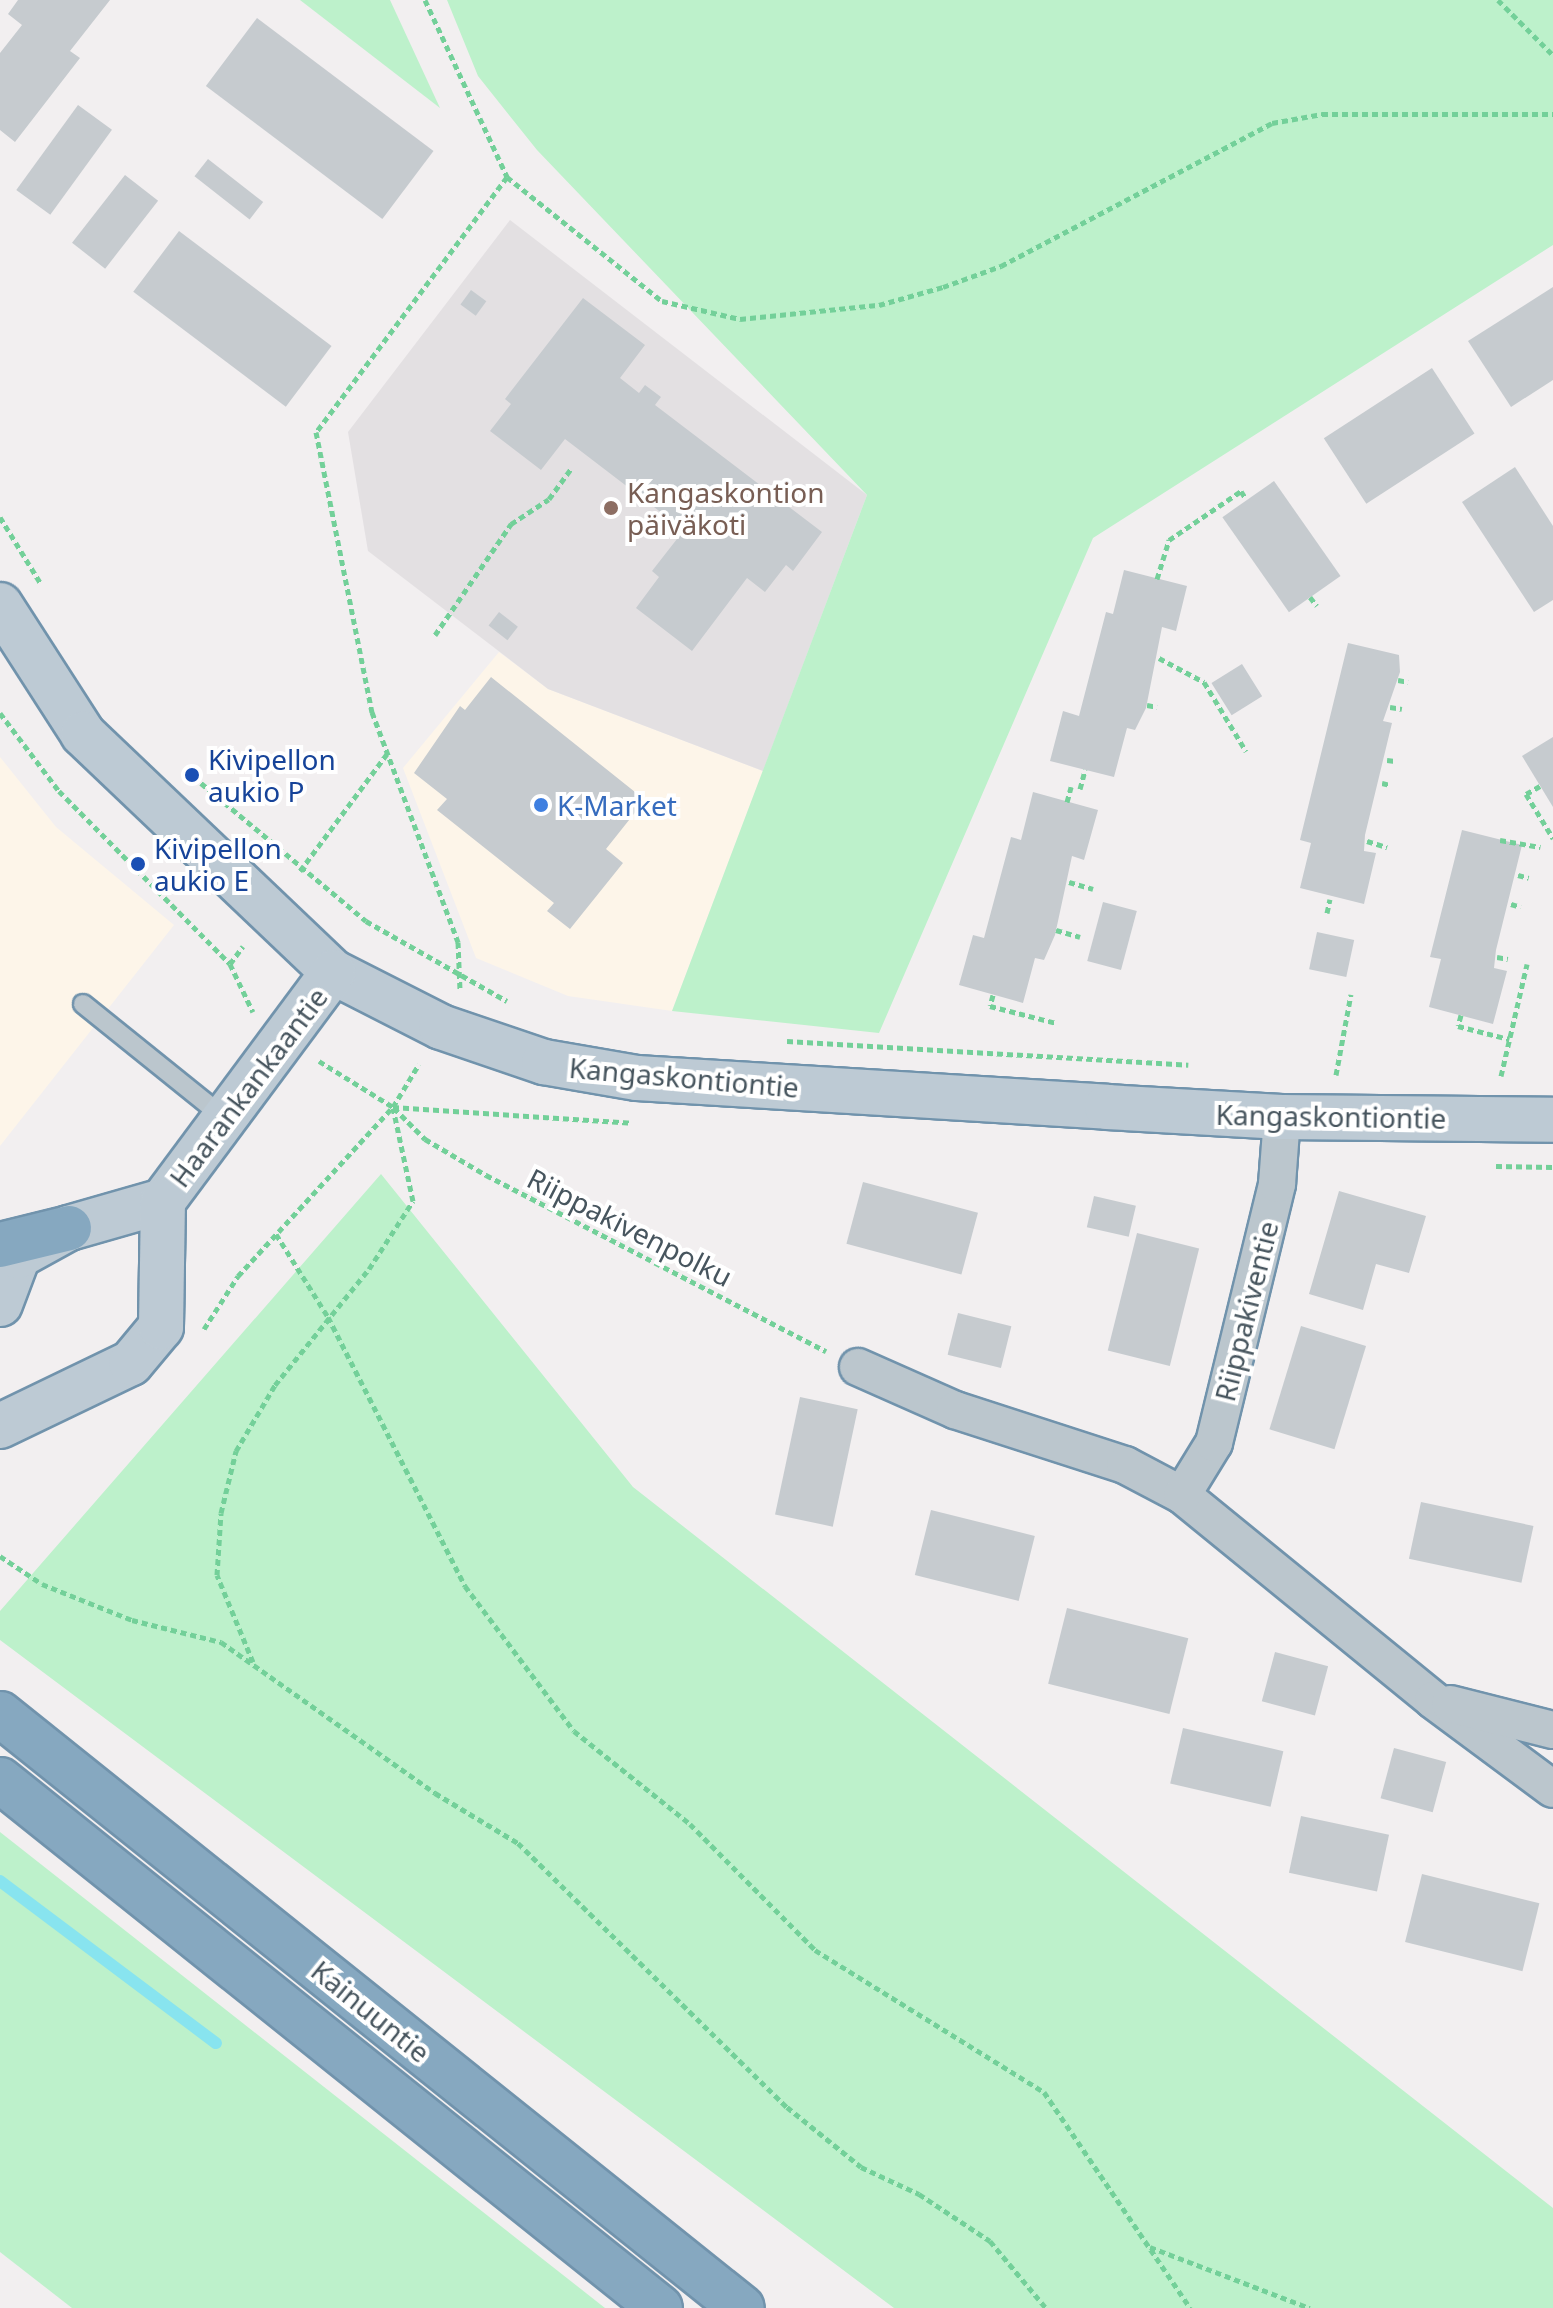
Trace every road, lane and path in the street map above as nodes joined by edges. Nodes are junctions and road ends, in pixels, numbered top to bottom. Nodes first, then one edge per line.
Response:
1 (425, 0) edge
2 (1498, 0) edge
3 (1553, 55) edge
4 (1553, 114) edge
5 (507, 177) junction
6 (572, 467) dead end
7 (1246, 499) dead end
8 (0, 517) edge
9 (1157, 579) dead end
10 (46, 592) dead end
11 (1310, 597) dead end
12 (0, 605) edge
13 (1317, 606) dead end
14 (435, 635) dead end
15 (1159, 658) dead end
16 (1398, 680) dead end
17 (1408, 682) dead end
18 (1147, 705) dead end
19 (1157, 707) dead end
20 (1390, 707) dead end
21 (1402, 709) dead end
22 (0, 713) edge
23 (1246, 751) dead end
24 (387, 753) junction
25 (1387, 760) dead end
26 (1395, 761) dead end
27 (1085, 770) dead end
28 (192, 775) dead end
29 (1382, 783) dead end
30 (1390, 785) dead end
31 (1540, 786) dead end
32 (1071, 787) dead end
33 (1080, 789) dead end
34 (1067, 802) dead end
35 (1553, 838) edge
36 (1500, 840) dead end
37 (1367, 841) dead end
38 (1387, 847) dead end
39 (1540, 847) dead end
40 (300, 870) junction
41 (1518, 875) dead end
42 (1529, 878) dead end
43 (1069, 882) dead end
44 (1093, 889) dead end
45 (1330, 899) dead end
46 (1511, 904) dead end
47 (1521, 907) dead end
48 (272, 908) junction
49 (1327, 913) dead end
50 (1056, 930) dead end
51 (1080, 937) dead end
52 (1497, 957) dead end
53 (1508, 959) dead end
54 (230, 964) junction
55 (1527, 964) dead end
56 (333, 972) junction
57 (464, 981) junction
58 (1351, 994) dead end
59 (993, 995) dead end
60 (83, 1004) dead end
61 (515, 1005) dead end
62 (1461, 1015) dead end
63 (1056, 1023) dead end
64 (441, 1027) junction
65 (1509, 1039) junction
66 (286, 1040) junction
67 (774, 1041) dead end
68 (1193, 1066) dead end
69 (1320, 1075) dead end
70 (1335, 1076) junction
71 (1350, 1077) dead end
72 (1485, 1077) dead end
73 (1501, 1077) junction
74 (1514, 1077) dead end
75 (393, 1107) junction
76 (1282, 1117) junction
77 (226, 1119) junction
78 (1553, 1120) edge
79 (163, 1201) junction
80 (69, 1228) junction
81 (276, 1234) junction
82 (0, 1245) edge
83 (163, 1284) junction
84 (0, 1304) edge
85 (328, 1317) junction
86 (198, 1338) dead end
87 (858, 1367) joint
88 (0, 1426) edge
89 (1182, 1495) junction
90 (0, 1556) edge
91 (253, 1662) junction
92 (1433, 1700) junction
93 (0, 1714) edge
94 (1553, 1730) edge
95 (0, 1780) edge
96 (1553, 1789) edge
97 (1149, 2247) junction
98 (660, 2308) edge
99 (742, 2308) edge
100 (1046, 2308) edge
101 (1190, 2308) edge
102 (1310, 2308) edge

1 - 5 path
2 - 3 path
4 - 5 path
5 - 24 path
6 - 14 path
7 - 9 path
8 - 10 path
11 - 13 path
12 - 48 street, Kangaskontiontie
15 - 23 path
16 - 17 path
18 - 19 path
20 - 21 path
22 - 54 path, Riippakivenpolku
24 - 40 path
24 - 57 path
25 - 26 path
27 - 33 path
28 - 40 path
29 - 30 path
31 - 35 path
32 - 34 path
36 - 39 path
37 - 38 path
40 - 48 path
40 - 57 path
41 - 42 path
43 - 44 path
45 - 49 path
46 - 47 path
48 - 54 path
48 - 56 street, Kangaskontiontie
50 - 51 path
52 - 53 path
54 - 66 path, Riippakivenpolku
55 - 65 path
56 - 64 street, Kangaskontiontie
56 - 66 street, Haarankankaantie
57 - 61 path
57 - 64 path
58 - 70 path
59 - 63 path
60 - 77 lane
62 - 65 path
64 - 75 path
64 - 76 street, Kangaskontiontie
65 - 73 path
66 - 75 path, Riippakivenpolku
66 - 77 street, Haarankankaantie
67 - 68 path
69 - 70 path
70 - 71 path
72 - 73 path
73 - 74 path
75 - 81 path
75 - 85 path
75 - 87 path, Riippakivenpolku
76 - 78 street, Kangaskontiontie
76 - 89 street, Riippakiventie
77 - 79 street, Haarankankaantie
79 - 80 street, Haarankankaantie
79 - 83 street, Haarankankaantie
80 - 82 highway
80 - 83 street
80 - 84 street, Haarankankaantie
81 - 85 path
81 - 86 path
83 - 88 street, Haarankankaantie
85 - 91 path
85 - 97 path
87 - 89 street
89 - 92 street
90 - 91 path
91 - 100 path
92 - 94 street
92 - 96 street
93 - 99 highway, Kainuuntie
95 - 98 highway, Kainuuntie
97 - 101 path
97 - 102 path

